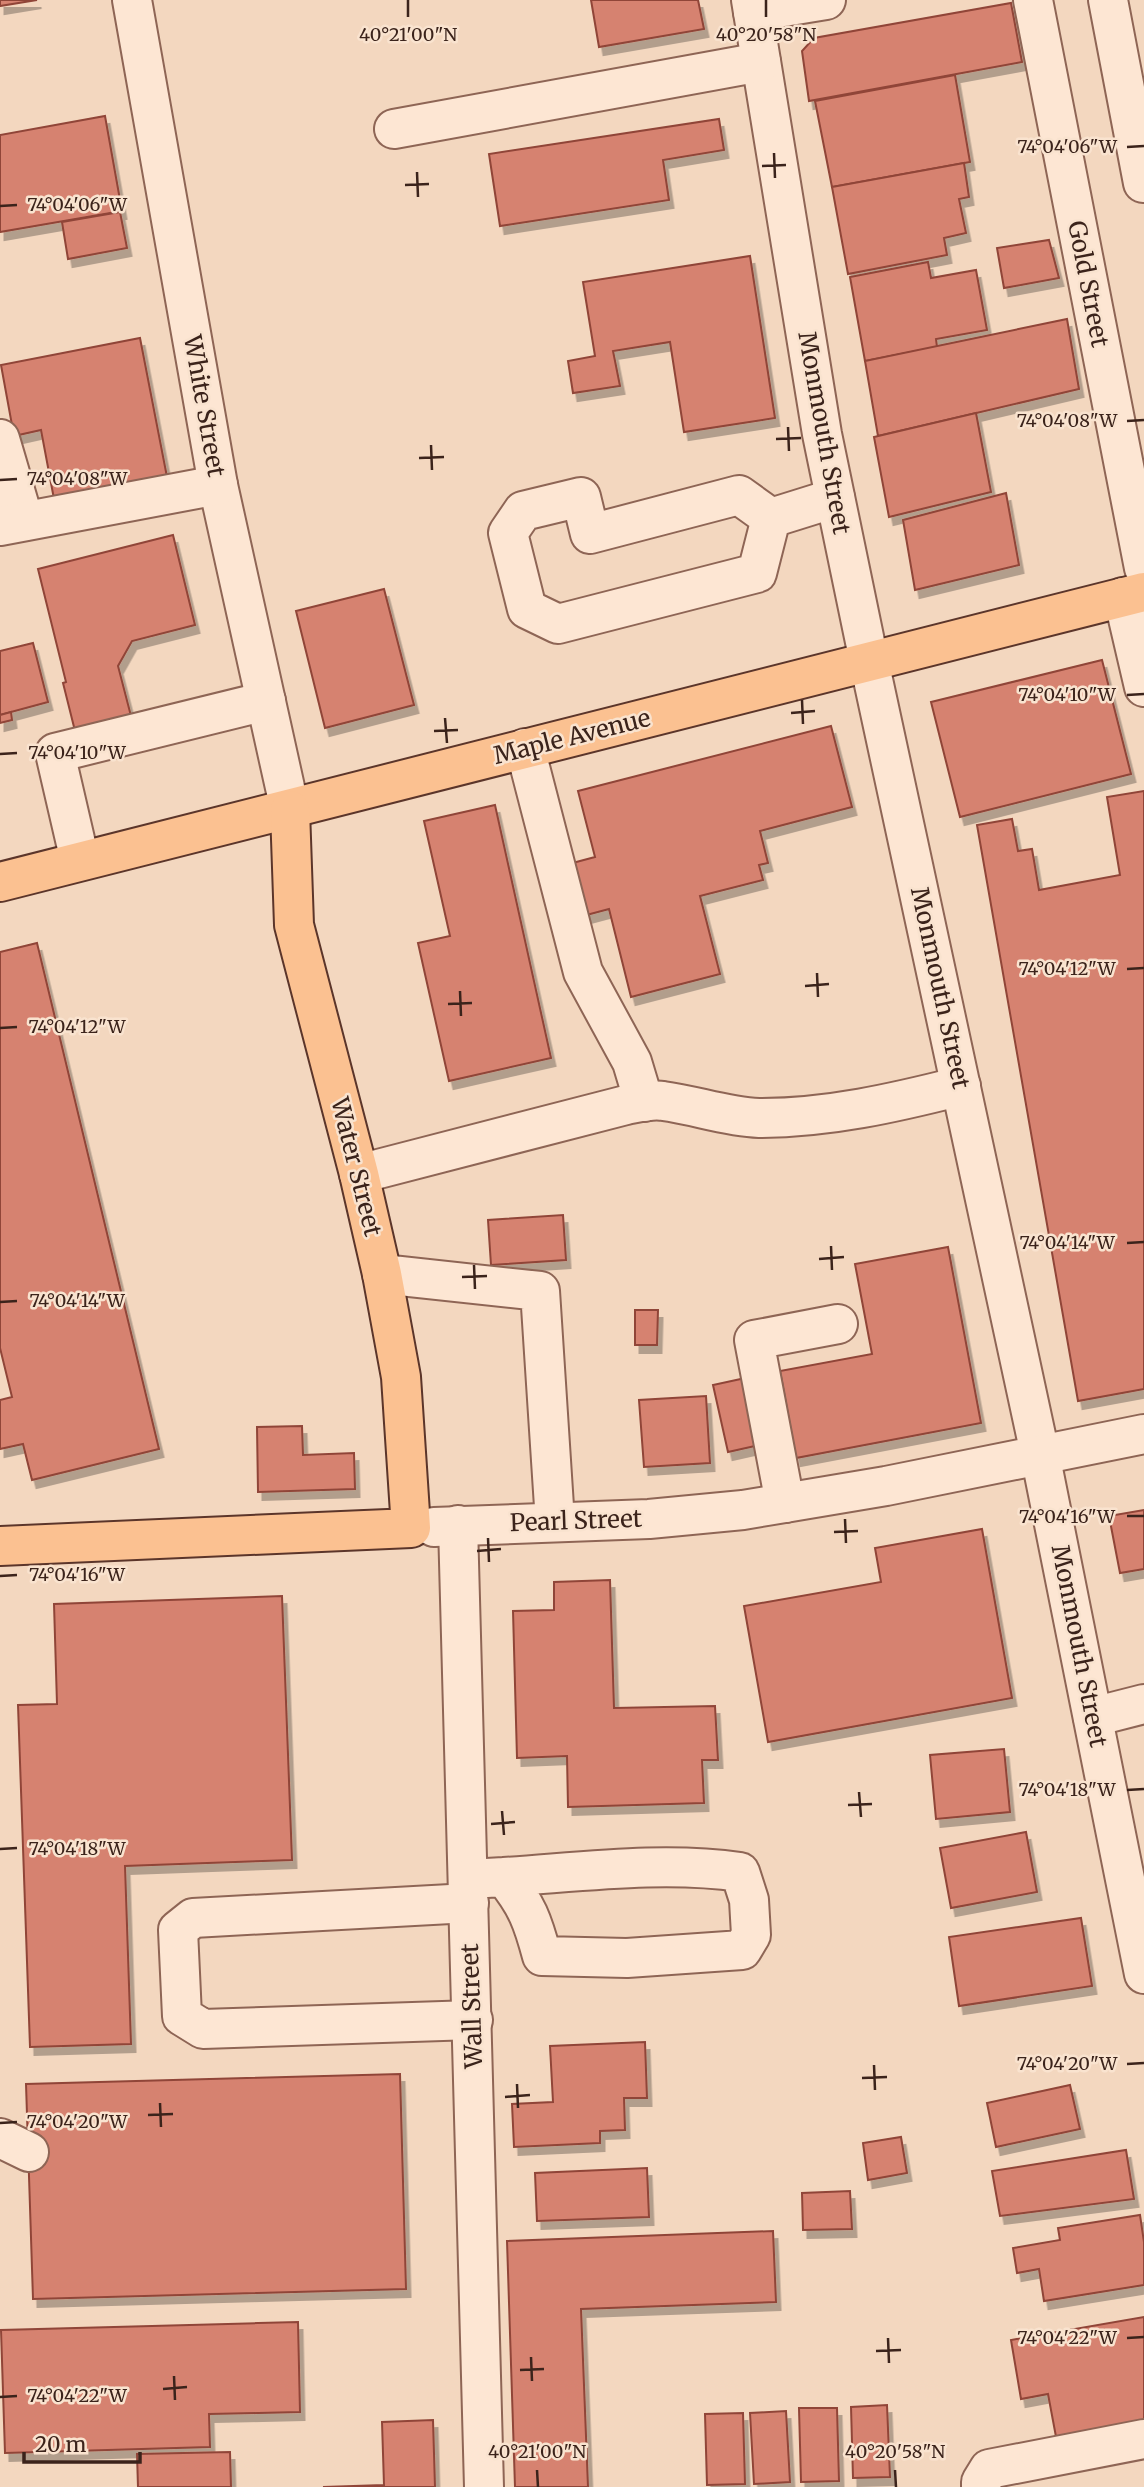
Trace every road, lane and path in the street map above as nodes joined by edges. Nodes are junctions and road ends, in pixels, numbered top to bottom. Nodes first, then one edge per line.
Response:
1 (132, 0) edge
2 (826, 0) edge
3 (1033, 0) edge
4 (1108, 0) edge
5 (752, 6) edge
6 (761, 62) junction
7 (394, 129) dead end
8 (1143, 183) edge
9 (0, 439) edge
10 (218, 485) junction
11 (835, 498) junction
12 (771, 518) junction
13 (12, 524) edge
14 (1137, 586) edge
15 (869, 661) junction
16 (1144, 687) edge
17 (267, 701) junction
18 (525, 748) junction
19 (290, 810) junction
20 (80, 861) junction
21 (0, 882) edge
22 (961, 1086) junction
23 (645, 1102) junction
24 (359, 1174) junction
25 (382, 1274) junction
26 (838, 1324) dead end
27 (1144, 1434) edge
28 (1041, 1454) junction
29 (785, 1503) junction
30 (555, 1522) junction
31 (458, 1525) junction
32 (411, 1528) junction
33 (0, 1546) edge
34 (1144, 1704) edge
35 (1093, 1717) junction
36 (481, 1886) junction
37 (1144, 1974) edge
38 (473, 2021) junction
39 (0, 2138) edge
40 (0, 2159) edge
41 (1140, 2439) edge
42 (484, 2487) edge
43 (981, 2487) edge

1 - 10 street, White Street
2 - 5 street
3 - 14 street, Gold Street
4 - 8 street
5 - 6 street, Monmouth Street
6 - 7 street
6 - 11 street, Monmouth Street
9 - 13 street
10 - 13 street
10 - 17 street, White Street
11 - 12 street
11 - 15 street, Monmouth Street
12 - 12 street
14 - 15 main road, Maple Avenue
14 - 16 street, Gold Street
15 - 18 main road, Maple Avenue
15 - 22 street, Monmouth Street
17 - 19 street, White Street
17 - 20 street
18 - 19 main road, Maple Avenue
18 - 23 street
19 - 20 main road, Maple Avenue
19 - 24 main road, Water Street
20 - 21 main road, Maple Avenue
22 - 23 street
22 - 28 street, Monmouth Street
23 - 24 street
24 - 25 main road, Water Street
25 - 30 street
25 - 32 main road, Water Street
26 - 29 street
27 - 28 street, Pearl Street
28 - 29 street, Pearl Street
28 - 35 street, Monmouth Street
29 - 30 street, Pearl Street
30 - 31 street, Pearl Street
31 - 32 street, Pearl Street
31 - 36 street, Wall Street
32 - 33 main road, Pearl Street
34 - 35 street
35 - 37 street, Monmouth Street
36 - 36 street
36 - 38 street, Wall Street
36 - 38 street
38 - 42 street, Wall Street
39 - 40 street
41 - 43 street

